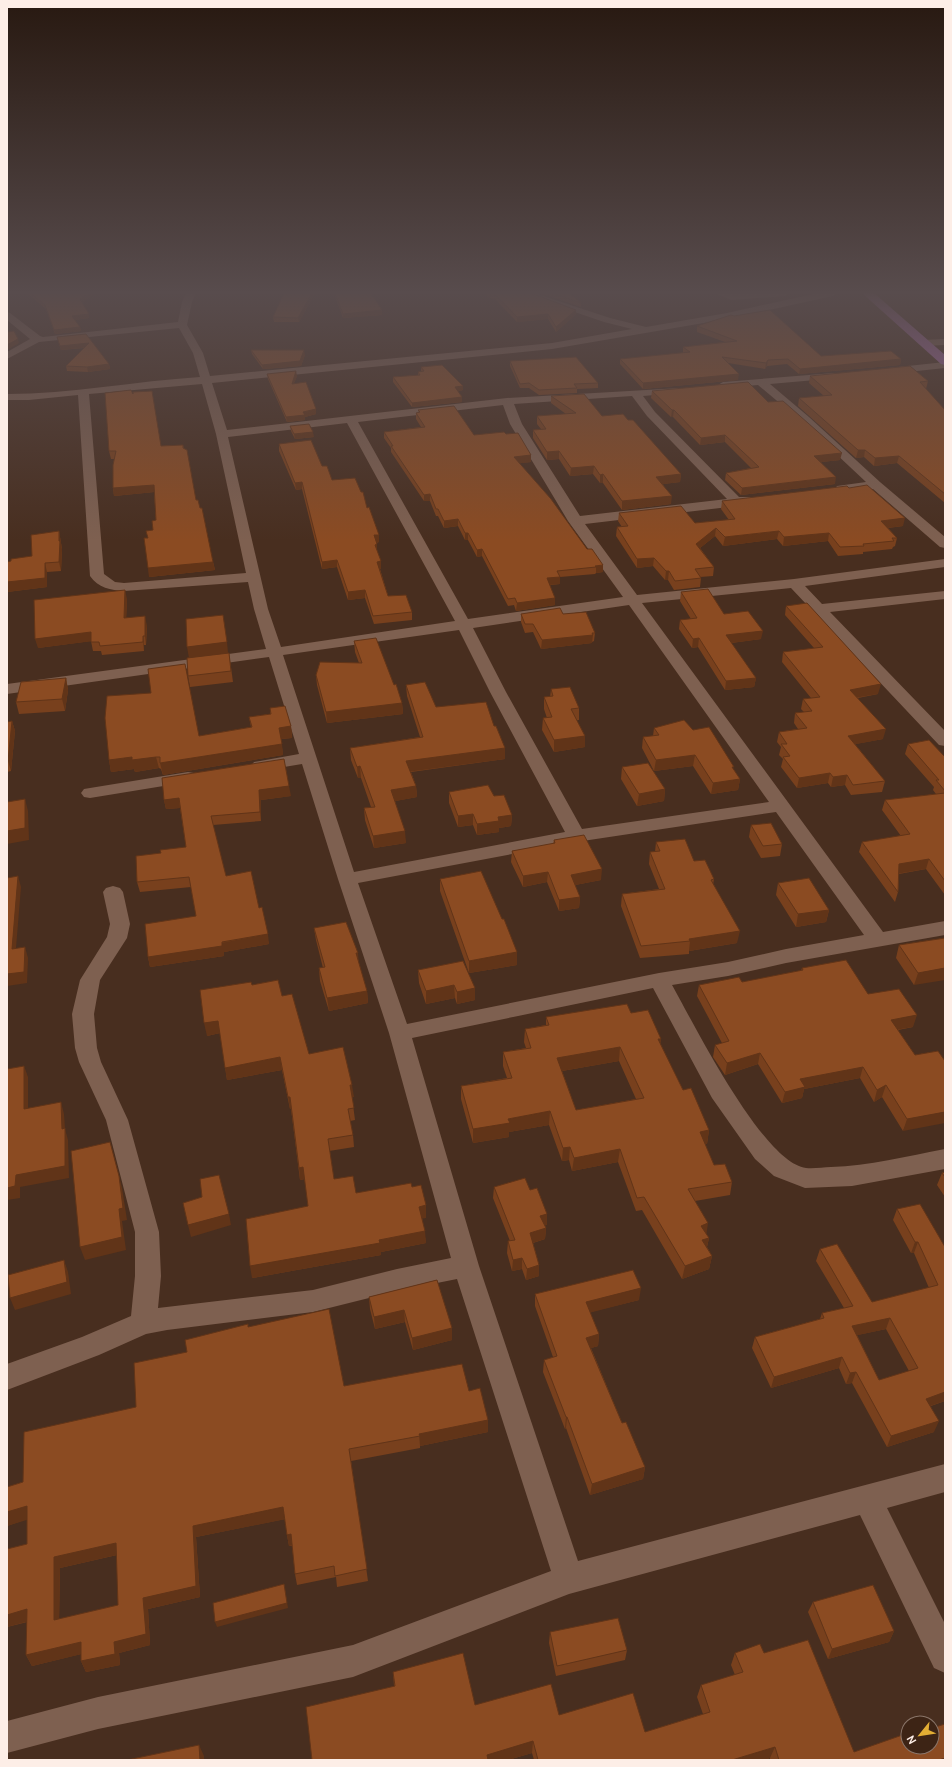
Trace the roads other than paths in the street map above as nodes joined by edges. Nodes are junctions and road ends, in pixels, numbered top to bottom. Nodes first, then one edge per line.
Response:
1 (205, 375) edge
2 (253, 375) edge
3 (837, 375) edge
4 (207, 380) junction
5 (760, 382) junction
6 (709, 386) edge
7 (687, 388) edge
8 (83, 390) junction
9 (636, 394) junction
10 (10, 398) edge
11 (507, 401) junction
12 (351, 420) junction
13 (222, 434) junction
14 (876, 485) junction
15 (830, 490) edge
16 (760, 499) edge
17 (737, 502) junction
18 (576, 521) junction
19 (945, 544) edge
20 (945, 563) edge
21 (253, 577) junction
22 (794, 583) junction
23 (945, 595) edge
24 (633, 600) junction
25 (820, 609) junction
26 (464, 625) junction
27 (275, 652) junction
28 (7, 689) edge
29 (945, 741) edge
30 (308, 758) junction
31 (240, 768) edge
32 (203, 774) edge
33 (90, 793) dead end
34 (781, 806) junction
35 (576, 836) junction
36 (347, 880) junction
37 (113, 892) dead end
38 (945, 928) edge
39 (878, 940) junction
40 (659, 980) junction
41 (400, 1033) junction
42 (945, 1158) edge
43 (466, 1266) junction
44 (143, 1323) junction
45 (7, 1377) edge
46 (945, 1478) edge
47 (867, 1499) junction
48 (569, 1579) junction
49 (945, 1657) edge
50 (7, 1737) edge

1 - 4 street
2 - 4 street
3 - 5 street
4 - 8 street
4 - 13 street
5 - 6 street
5 - 14 street
7 - 9 street
8 - 10 street
8 - 21 street
9 - 11 street
9 - 17 street
11 - 12 street
11 - 18 street
12 - 13 street
12 - 26 street
13 - 21 street
14 - 15 street
14 - 19 street
16 - 17 street
17 - 18 street
18 - 24 street
20 - 22 street
21 - 27 street
22 - 24 street
22 - 25 street
23 - 25 street
24 - 26 street
24 - 34 street
25 - 29 street
26 - 27 street
26 - 35 street
27 - 28 street
27 - 30 street
30 - 31 street
30 - 36 street
32 - 33 street
34 - 35 street
34 - 39 street
35 - 36 street
36 - 41 street
37 - 44 street
38 - 39 street
39 - 40 street
40 - 41 street
40 - 42 street
41 - 43 street
43 - 44 street
43 - 48 street
44 - 45 street
46 - 47 street
47 - 48 street
47 - 49 street
48 - 50 street

